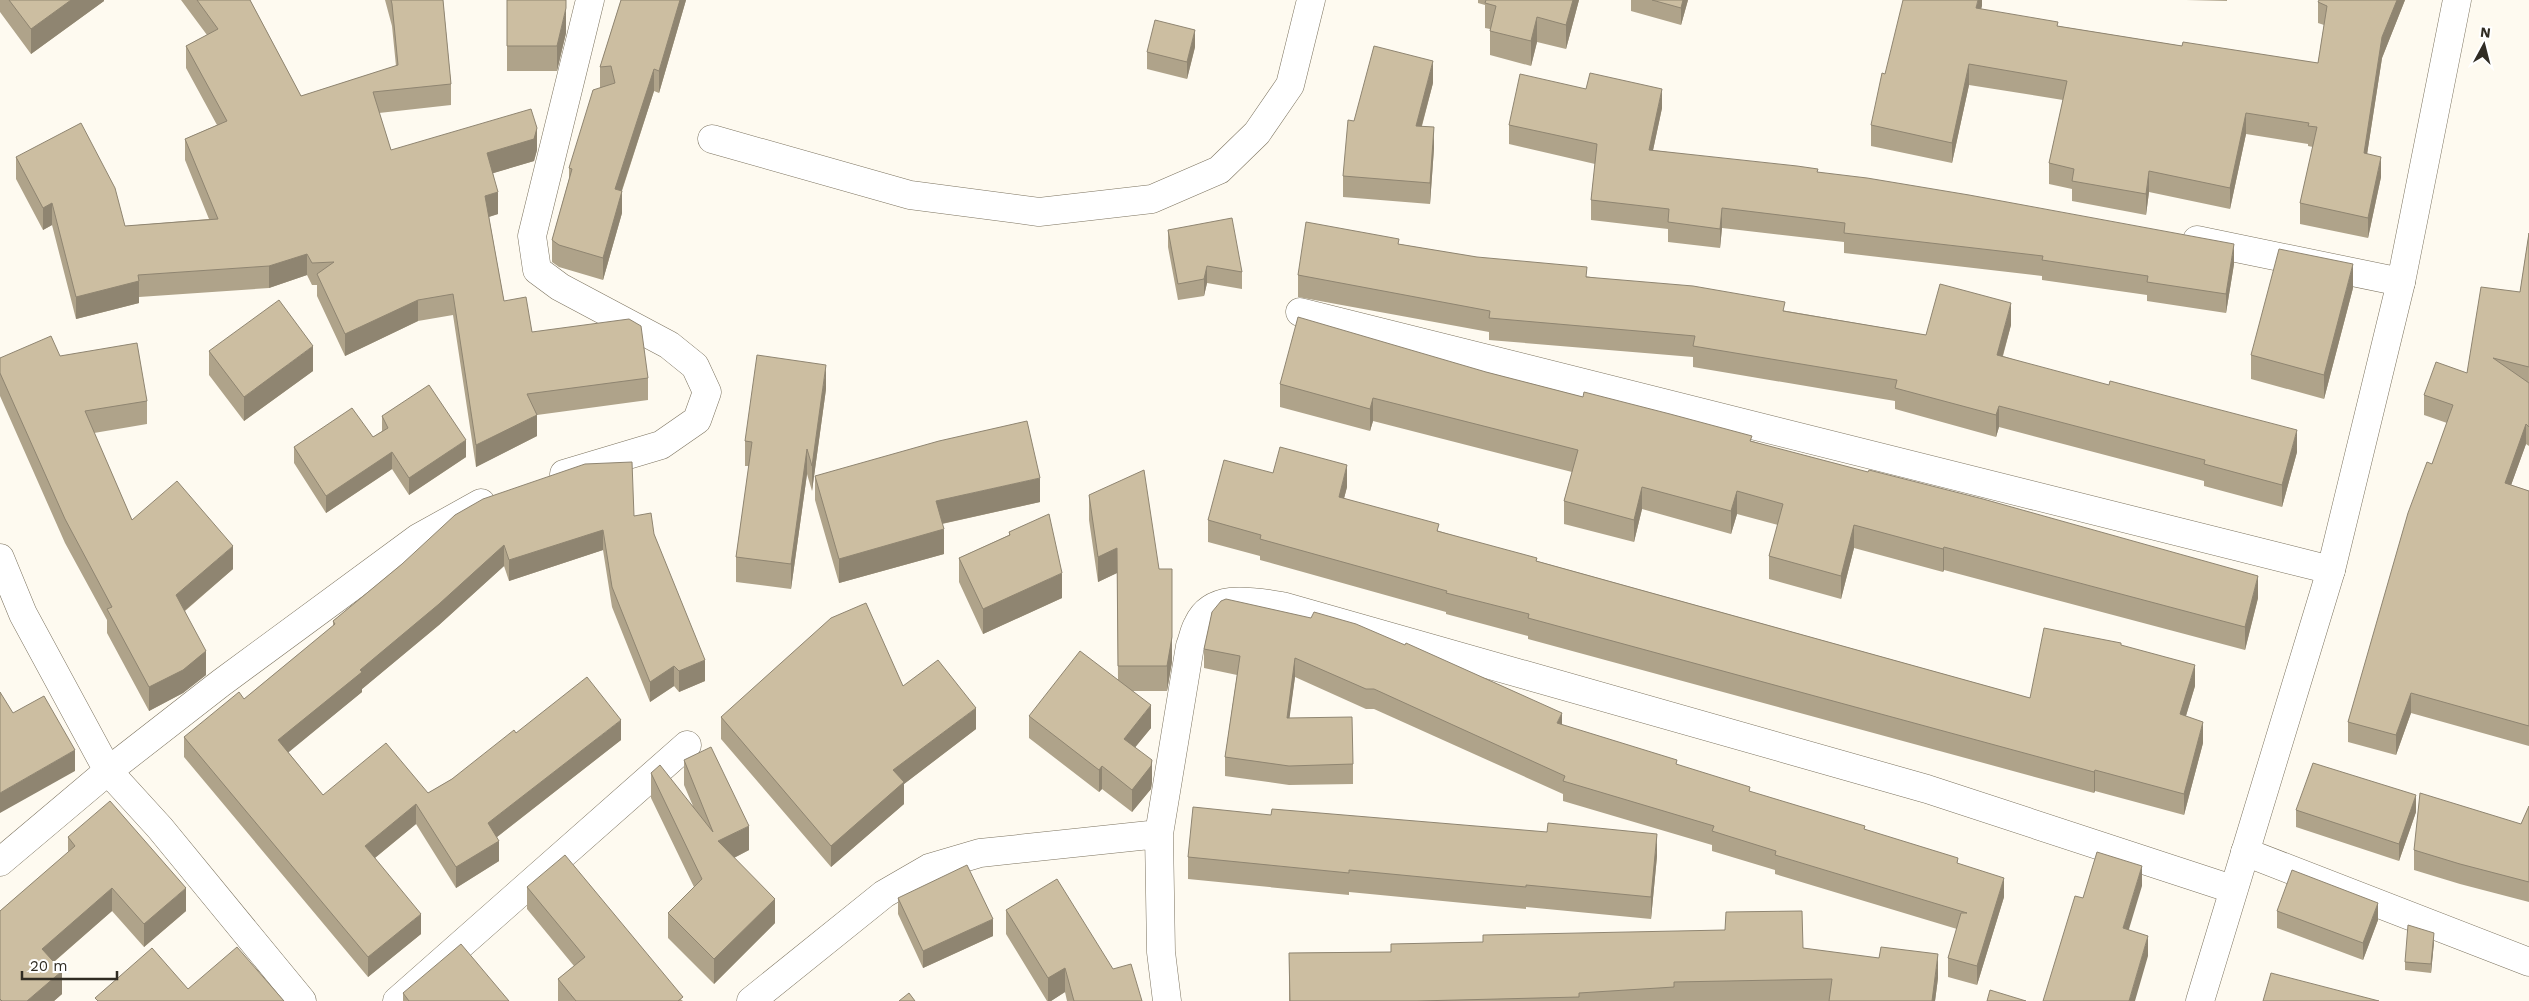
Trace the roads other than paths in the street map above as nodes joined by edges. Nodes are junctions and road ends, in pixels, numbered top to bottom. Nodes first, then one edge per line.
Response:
1 (590, 0) edge
2 (1311, 0) edge
3 (2457, 0) edge
4 (712, 139) dead end
5 (2174, 236) edge
6 (2401, 282) junction
7 (1300, 312) dead end
8 (537, 484) edge
9 (503, 496) edge
10 (0, 558) edge
11 (2331, 570) junction
12 (687, 745) dead end
13 (108, 771) junction
14 (1158, 834) junction
15 (2245, 852) junction
16 (0, 862) edge
17 (2232, 889) junction
18 (2529, 962) edge
19 (302, 1001) edge
20 (396, 1001) edge
21 (751, 1001) edge
22 (1167, 1001) edge
23 (2200, 1001) edge

1 - 8 street
2 - 4 street
3 - 6 street
5 - 6 street
6 - 11 street
7 - 11 street
9 - 13 street
10 - 13 street
11 - 15 street
12 - 20 street
13 - 16 street
13 - 19 street
14 - 17 street
14 - 21 street
14 - 22 street
15 - 17 street
15 - 18 street
17 - 23 street

